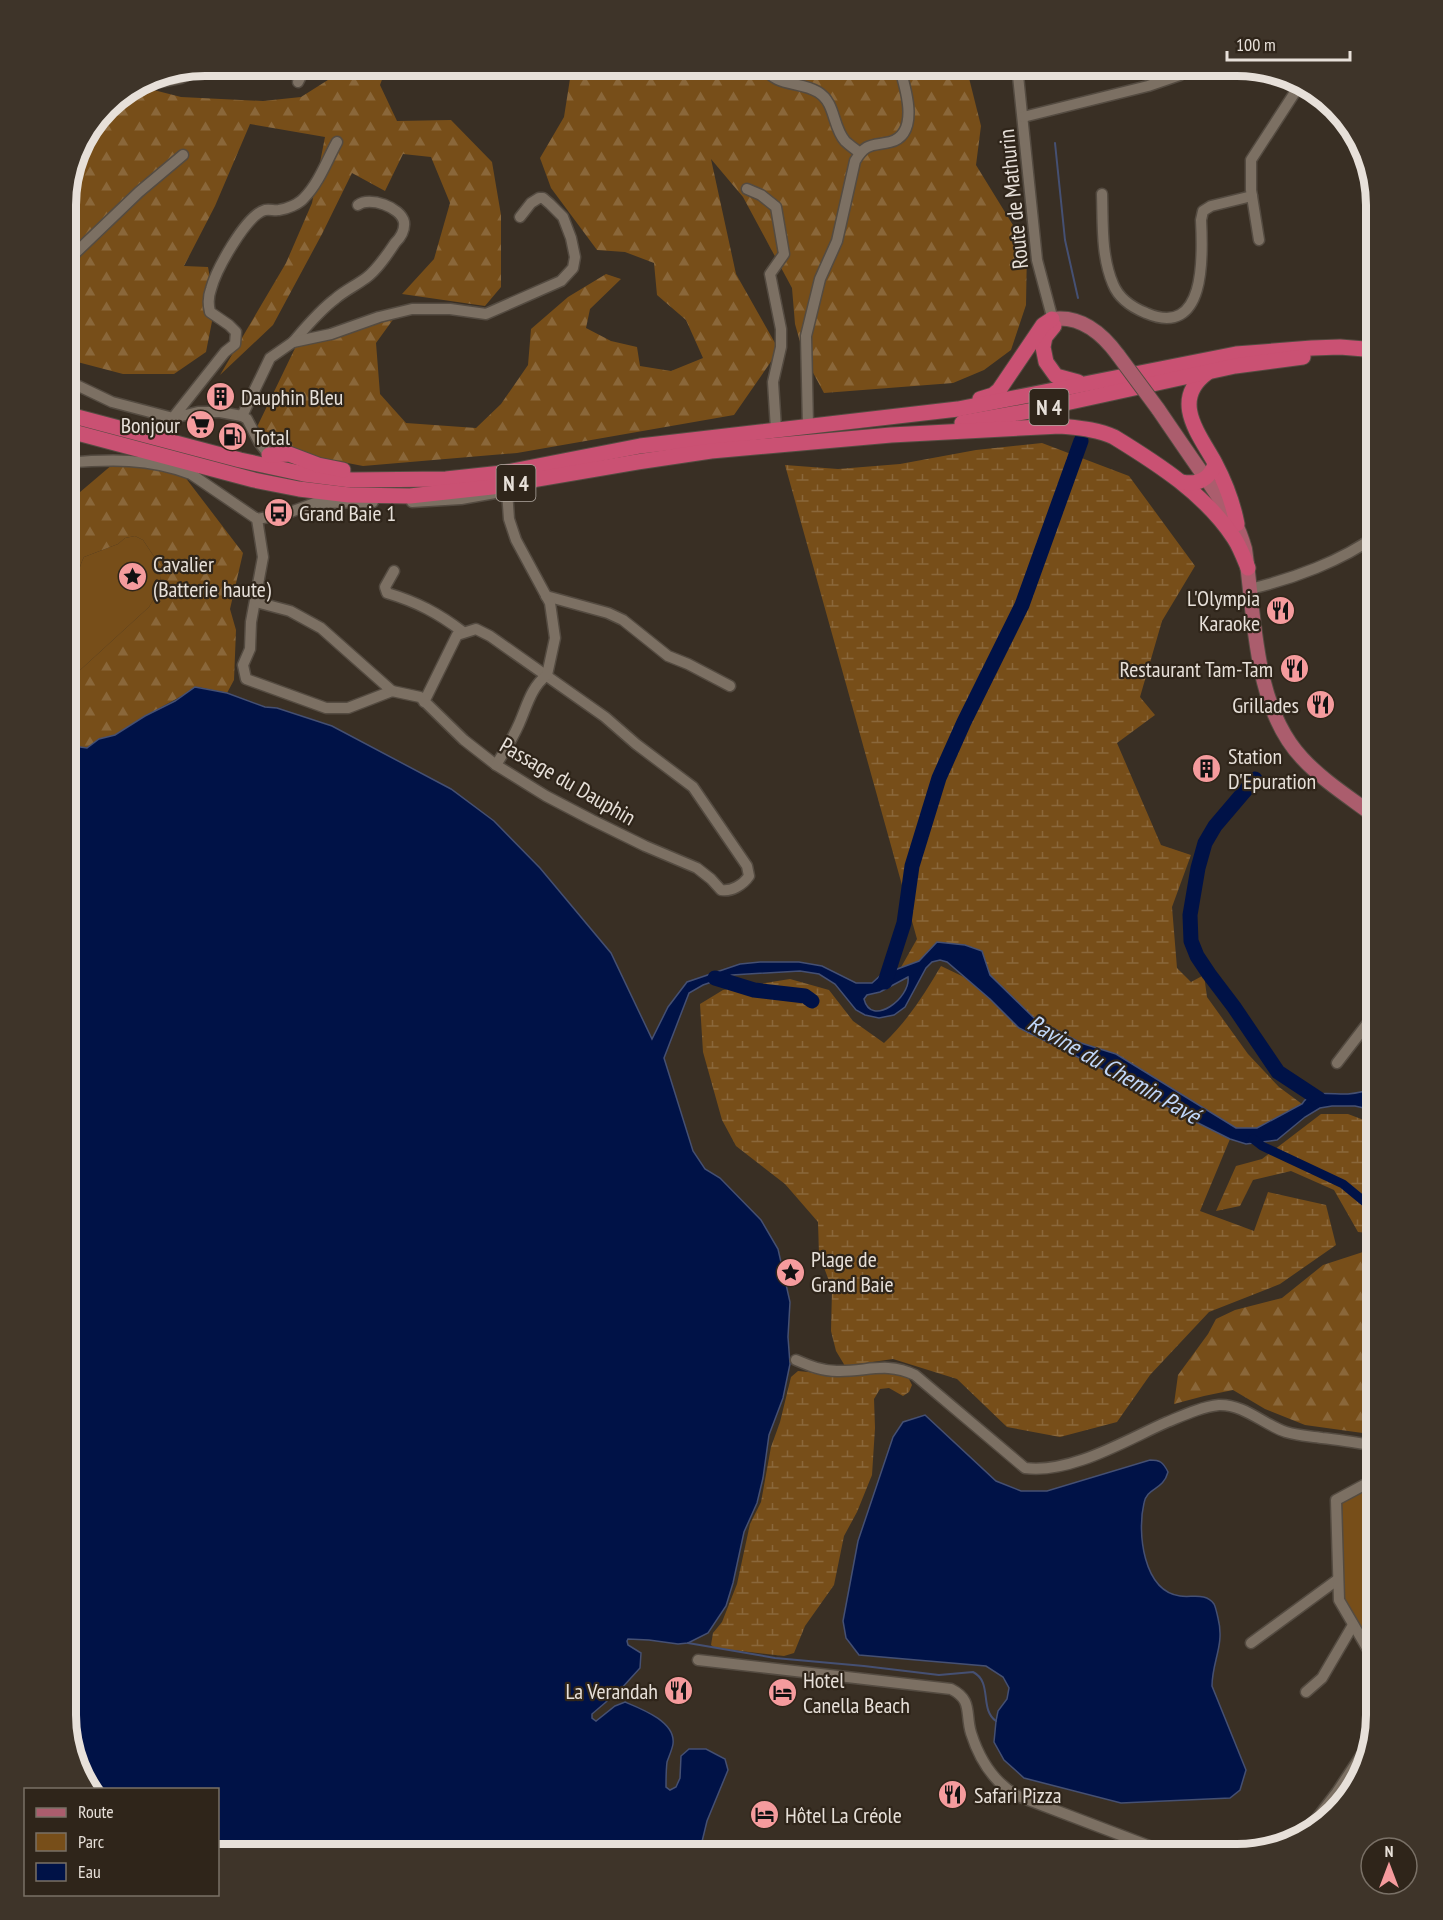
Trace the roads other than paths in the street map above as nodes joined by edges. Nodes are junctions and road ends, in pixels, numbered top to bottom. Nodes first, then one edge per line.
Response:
1 (300, 77) edge
2 (772, 77) edge
3 (902, 77) edge
4 (1018, 77) edge
5 (1174, 77) edge
6 (298, 82) dead end
7 (1297, 91) edge
8 (1023, 117) junction
9 (337, 142) dead end
10 (860, 153) junction
11 (183, 155) dead end
12 (747, 189) dead end
13 (1102, 194) dead end
14 (1252, 196) junction
15 (357, 205) dead end
16 (520, 217) dead end
17 (1259, 240) dead end
18 (77, 251) edge
19 (1053, 322) junction
20 (292, 342) junction
21 (1366, 349) edge
22 (1366, 357) edge
23 (1207, 373) junction
24 (1084, 383) junction
25 (77, 385) edge
26 (77, 416) edge
27 (243, 416) junction
28 (909, 416) junction
29 (77, 417) edge
30 (169, 423) junction
31 (808, 426) junction
32 (776, 429) junction
33 (77, 433) edge
34 (891, 435) junction
35 (776, 445) junction
36 (269, 455) joint
37 (77, 462) edge
38 (1215, 464) junction
39 (191, 474) junction
40 (1205, 478) junction
41 (254, 480) junction
42 (411, 481) junction
43 (1182, 482) junction
44 (507, 491) junction
45 (257, 519) junction
46 (1229, 523) junction
47 (1366, 542) edge
48 (1248, 568) joint
49 (394, 571) dead end
50 (1250, 589) junction
51 (546, 596) junction
52 (256, 602) junction
53 (463, 632) junction
54 (547, 675) junction
55 (729, 686) dead end
56 (392, 691) junction
57 (424, 702) junction
58 (496, 765) junction
59 (1366, 809) edge
60 (1366, 1025) edge
61 (1337, 1063) dead end
62 (796, 1360) dead end
63 (1366, 1444) edge
64 (1366, 1484) edge
65 (1337, 1580) junction
66 (1353, 1625) junction
67 (1251, 1643) dead end
68 (1366, 1647) edge
69 (698, 1660) dead end
70 (1306, 1692) dead end
71 (1359, 1758) edge
72 (1321, 1813) edge
73 (1144, 1844) edge

1 - 6 street
2 - 10 street
3 - 10 street
4 - 8 street, Route de Mathurin
5 - 8 street
7 - 14 street
8 - 19 street, Route de Mathurin
9 - 30 street
10 - 31 street
11 - 18 street
12 - 32 street
13 - 14 street
14 - 17 street
15 - 20 street
16 - 20 street
19 - 24 highway
19 - 28 highway
19 - 40 main road, bridge
20 - 27 street
21 - 24 highway, N 4
22 - 23 highway, N 4
23 - 34 highway, N 4
23 - 38 highway
24 - 28 highway, N 4
25 - 30 street
26 - 30 highway
27 - 30 street
27 - 36 street
28 - 31 highway, N 4
29 - 42 highway, N 4
31 - 32 highway, N 4
32 - 42 highway, N 4
33 - 41 highway, N 4
34 - 35 highway, N 4
34 - 43 highway
35 - 41 highway, N 4
35 - 44 street
36 - 42 highway
37 - 39 street
38 - 40 highway
38 - 46 highway
39 - 41 highway
39 - 45 street
40 - 43 highway
40 - 46 main road
43 - 46 highway
44 - 45 street
44 - 51 street
45 - 52 street
46 - 48 highway
47 - 50 street
48 - 50 main road
49 - 53 street
50 - 59 main road
51 - 54 street
51 - 55 street
52 - 56 street
52 - 56 street
53 - 54 street
53 - 57 street
54 - 58 street
54 - 58 street, Passage du Dauphin
56 - 57 street, Passage du Dauphin
57 - 58 street, Passage du Dauphin
60 - 61 street
62 - 63 street
64 - 65 street
65 - 66 street
65 - 67 street
66 - 68 street
66 - 70 street
69 - 73 street
71 - 72 street

